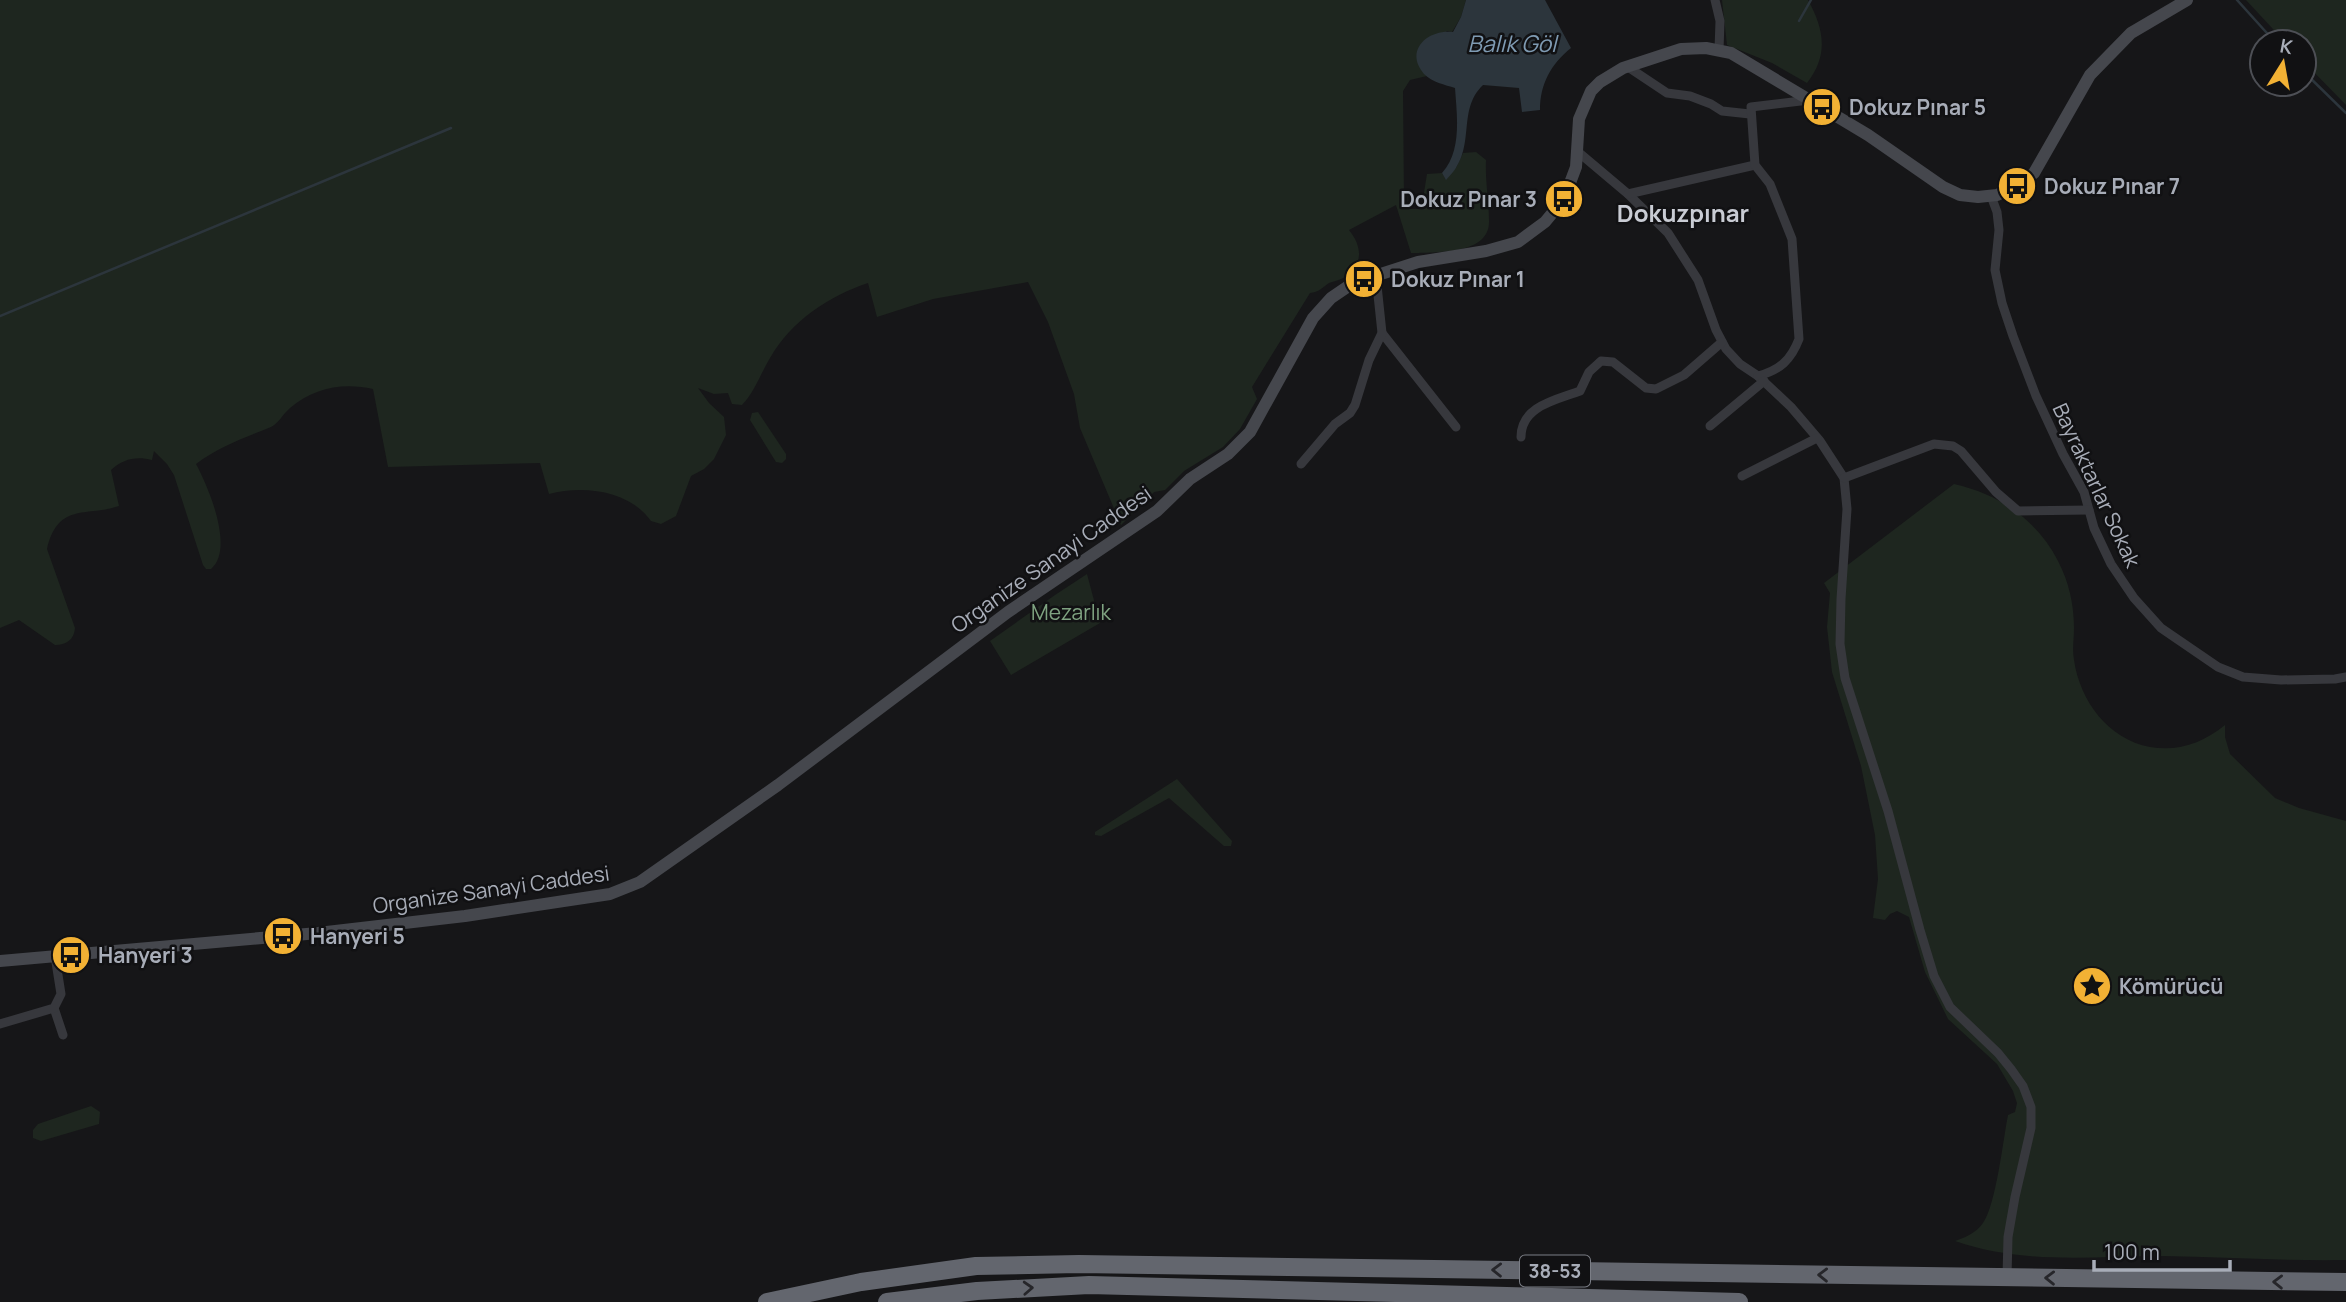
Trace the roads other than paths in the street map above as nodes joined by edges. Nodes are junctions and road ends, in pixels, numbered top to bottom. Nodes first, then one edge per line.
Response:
1 (1715, 0) edge
2 (2188, 0) edge
3 (1719, 50) junction
4 (1628, 67) junction
5 (1810, 100) junction
6 (1750, 114) junction
7 (1577, 152) junction
8 (1755, 165) junction
9 (1628, 194) junction
10 (1990, 196) junction
11 (1376, 275) junction
12 (1382, 333) junction
13 (1722, 342) junction
14 (1761, 378) junction
15 (1710, 426) dead end
16 (1456, 427) dead end
17 (1521, 437) dead end
18 (1817, 438) junction
19 (1301, 464) dead end
20 (1742, 476) dead end
21 (1844, 478) junction
22 (2089, 510) junction
23 (2346, 677) edge
24 (55, 956) junction
25 (0, 961) edge
26 (54, 1008) junction
27 (0, 1024) edge
28 (63, 1035) dead end
29 (2007, 1278) junction
30 (2346, 1282) edge
31 (768, 1302) edge
32 (887, 1302) edge
33 (1739, 1302) edge

1 - 3 street
2 - 10 street, Organize Sanayi Caddesi
3 - 4 street, Organize Sanayi Caddesi
3 - 5 street, Organize Sanayi Caddesi
4 - 6 street
4 - 7 street, Organize Sanayi Caddesi
5 - 6 street
5 - 10 street, Organize Sanayi Caddesi
6 - 8 street
7 - 9 street
7 - 11 street, Organize Sanayi Caddesi
8 - 9 street
8 - 14 street
9 - 13 street
10 - 22 street, Bayraktarlar Sokak
11 - 12 street
11 - 24 street, Organize Sanayi Caddesi
12 - 16 street
12 - 19 street
13 - 14 street
13 - 17 street
14 - 15 street
14 - 18 street
18 - 20 street
18 - 21 street
21 - 22 street
21 - 29 street
22 - 23 street, Bayraktarlar Sokak
24 - 25 street, Organize Sanayi Caddesi
24 - 26 street
26 - 27 street
26 - 28 street
30 -> 29 highway, 38-53
29 -> 31 highway, 38-53
32 -> 33 highway, 38-53

